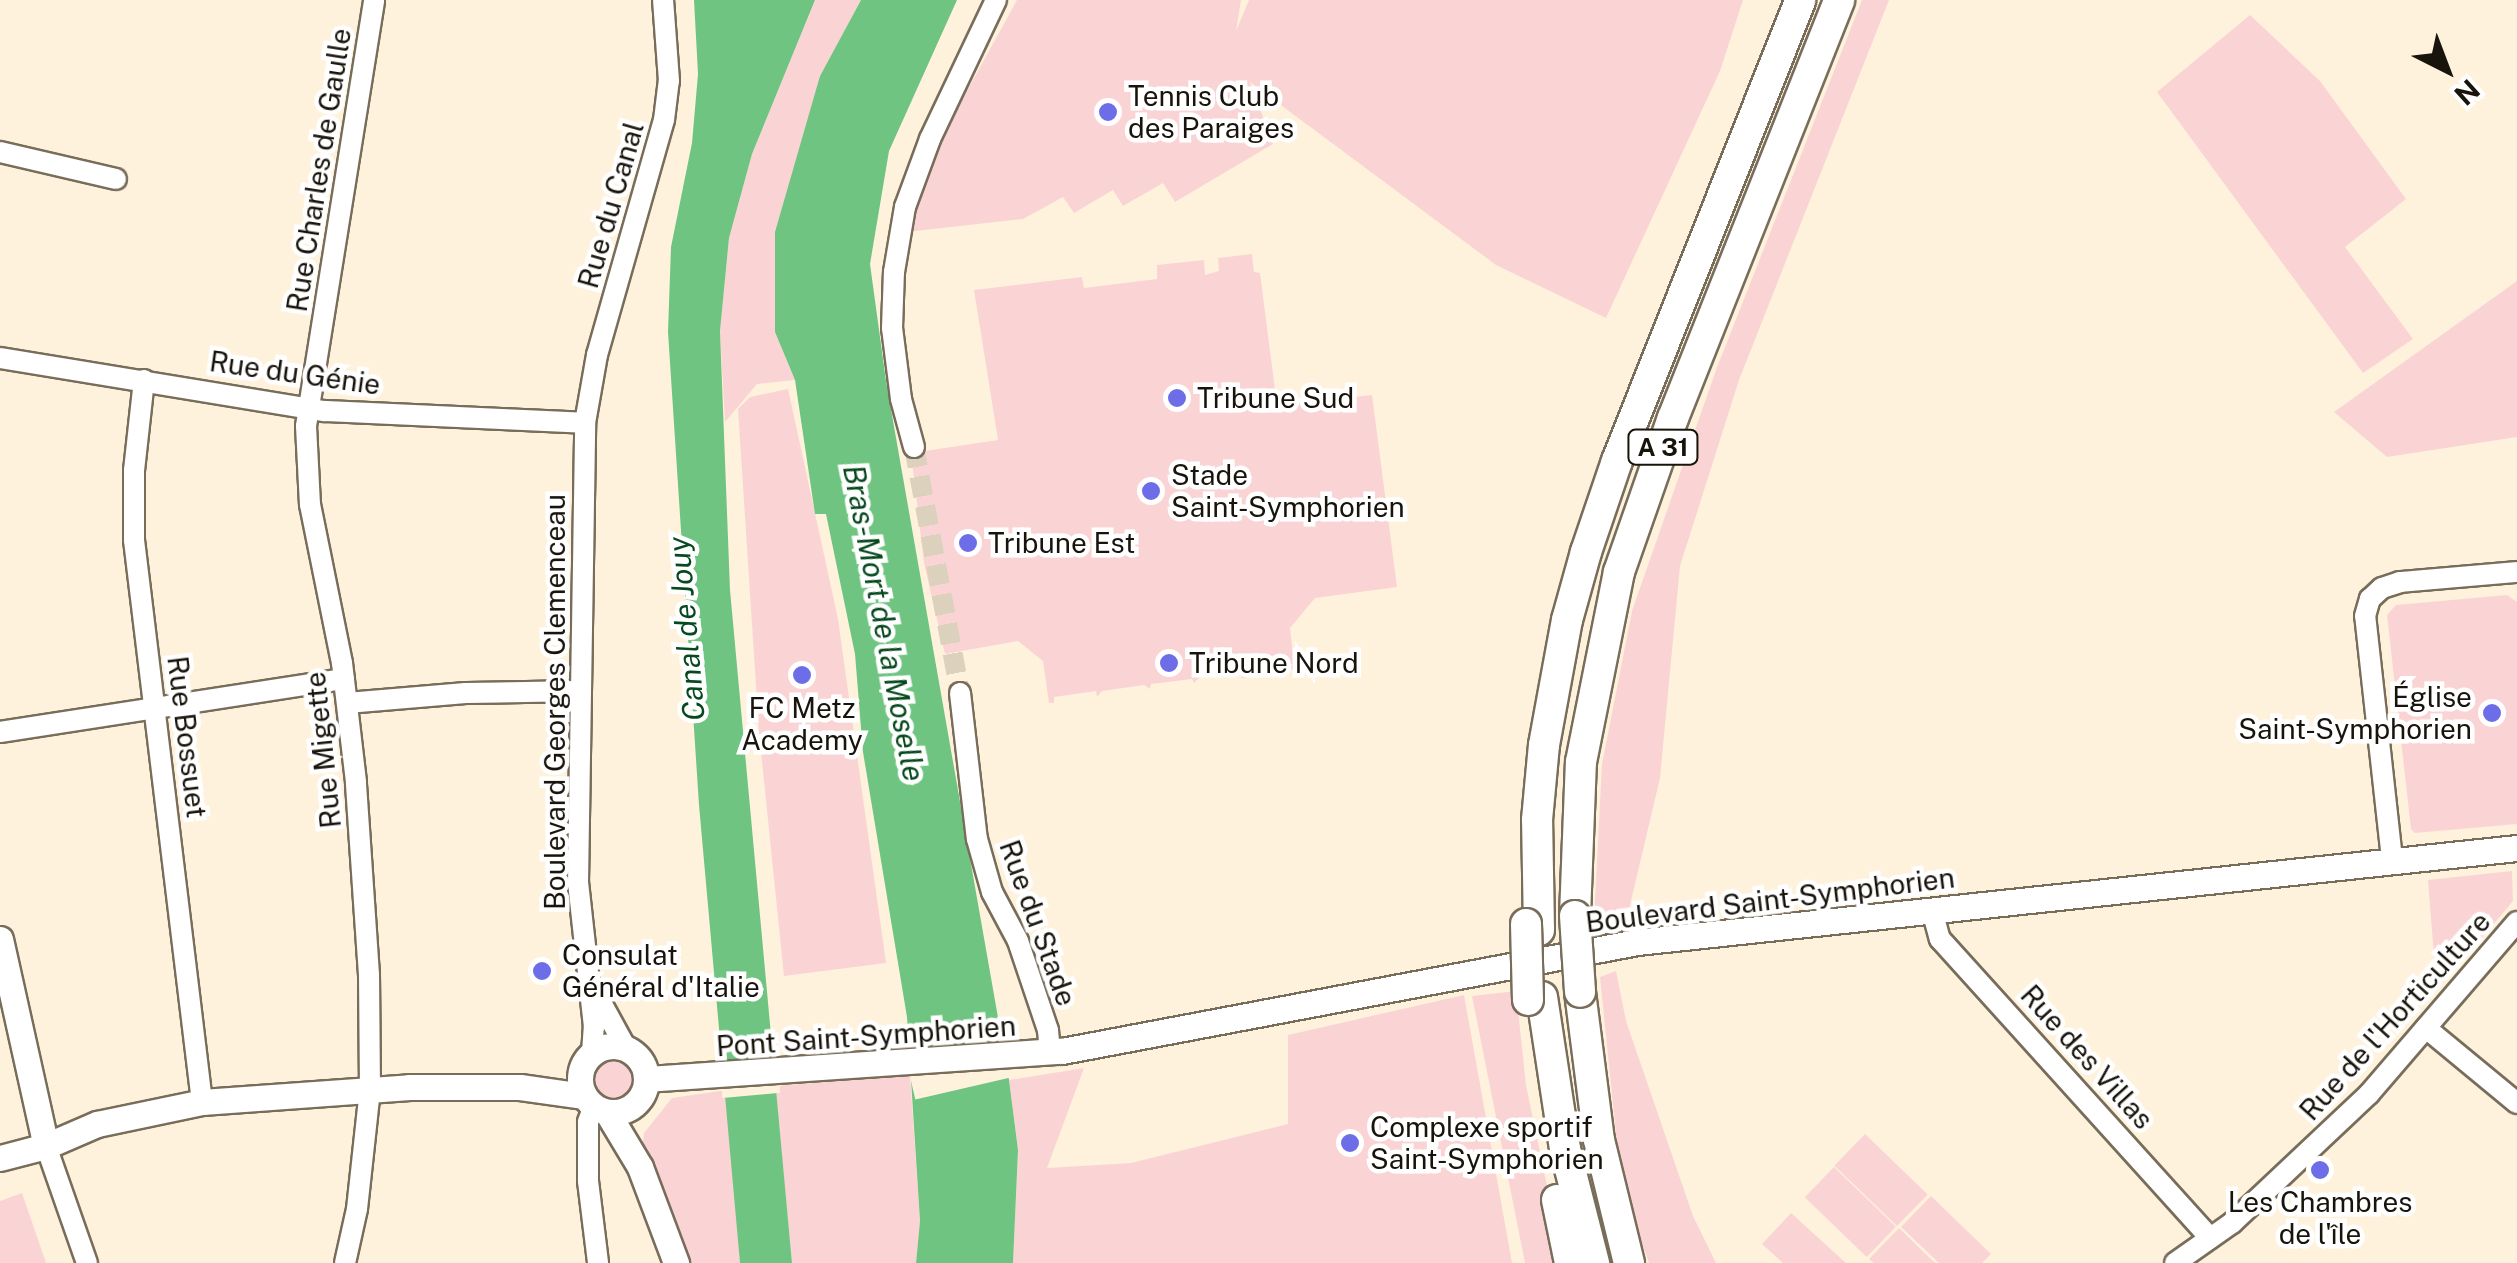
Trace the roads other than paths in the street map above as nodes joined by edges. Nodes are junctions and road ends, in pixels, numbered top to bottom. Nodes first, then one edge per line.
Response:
1 (374, 0) edge
2 (663, 0) edge
3 (996, 0) edge
4 (1800, 0) edge
5 (1839, 0) edge
6 (0, 152) edge
7 (116, 179) dead end
8 (0, 358) edge
9 (144, 380) junction
10 (308, 407) junction
11 (585, 423) junction
12 (914, 447) tunnel mouth
13 (2517, 572) edge
14 (344, 679) junction
15 (580, 691) junction
16 (960, 693) tunnel mouth
17 (347, 703) junction
18 (156, 708) junction
19 (0, 732) edge
20 (2517, 848) edge
21 (2392, 859) junction
22 (1932, 910) junction
23 (2517, 922) edge
24 (1, 946) edge
25 (590, 980) junction
26 (1535, 998) junction
27 (2426, 1028) junction
28 (627, 1050) junction
29 (1043, 1053) junction
30 (587, 1062) junction
31 (646, 1079) junction
32 (520, 1087) junction
33 (370, 1089) junction
34 (202, 1102) junction
35 (2517, 1103) edge
36 (634, 1104) junction
37 (595, 1105) junction
38 (1599, 1140) junction
39 (46, 1146) junction
40 (0, 1158) edge
41 (640, 1166) junction
42 (2210, 1238) junction
43 (86, 1263) edge
44 (345, 1263) edge
45 (598, 1263) edge
46 (676, 1263) edge
47 (1570, 1263) edge
48 (1594, 1263) edge
49 (1629, 1263) edge
50 (1644, 1263) edge
51 (2175, 1263) edge

1 - 10 street, Rue Charles de Gaulle
2 - 11 street, Rue du Canal
3 - 12 street
4 - 26 highway, A 31, bridge
5 - 38 highway, A 31, bridge
6 - 7 street
8 - 9 street, Rue du Génie
9 - 10 street, Rue du Génie
9 - 18 street, Rue Bossuet
10 - 11 street, Rue du Génie
10 - 14 street, Rue Migette
11 - 15 street, Boulevard Georges Clemenceau
13 - 21 street
14 - 17 street, Rue Migette
14 - 18 street
15 - 17 street
15 - 25 street, Boulevard Georges Clemenceau
16 - 29 street, Rue du Stade
17 - 33 street, Rue Migette
18 - 19 street
18 - 34 street, Rue Bossuet
20 - 21 main road, Boulevard Saint-Symphorien
21 - 22 main road, Boulevard Saint-Symphorien
22 - 29 main road, Boulevard Saint-Symphorien
22 - 42 street, Rue des Villas
23 - 27 street, Rue de l'Horticulture
24 - 39 main road
25 - 28 street, Boulevard Georges Clemenceau
25 - 30 street, Boulevard Georges Clemenceau
26 - 47 highway
26 - 48 highway
27 - 35 street
27 - 42 street, Rue de l'Horticulture
28 - 30 main road
28 - 31 main road
29 - 31 main road, Pont Saint-Symphorien
30 - 32 main road
30 - 37 main road
31 - 36 main road
32 - 33 main road
32 - 37 main road
33 - 34 main road
33 - 44 street, Rue Migette
34 - 39 main road
36 - 37 main road
36 - 41 main road
37 - 41 main road
37 - 45 street
38 - 49 highway, A 31
38 - 50 highway
39 - 40 main road
39 - 43 street
41 - 46 main road
42 - 51 street, Rue de l'Horticulture

